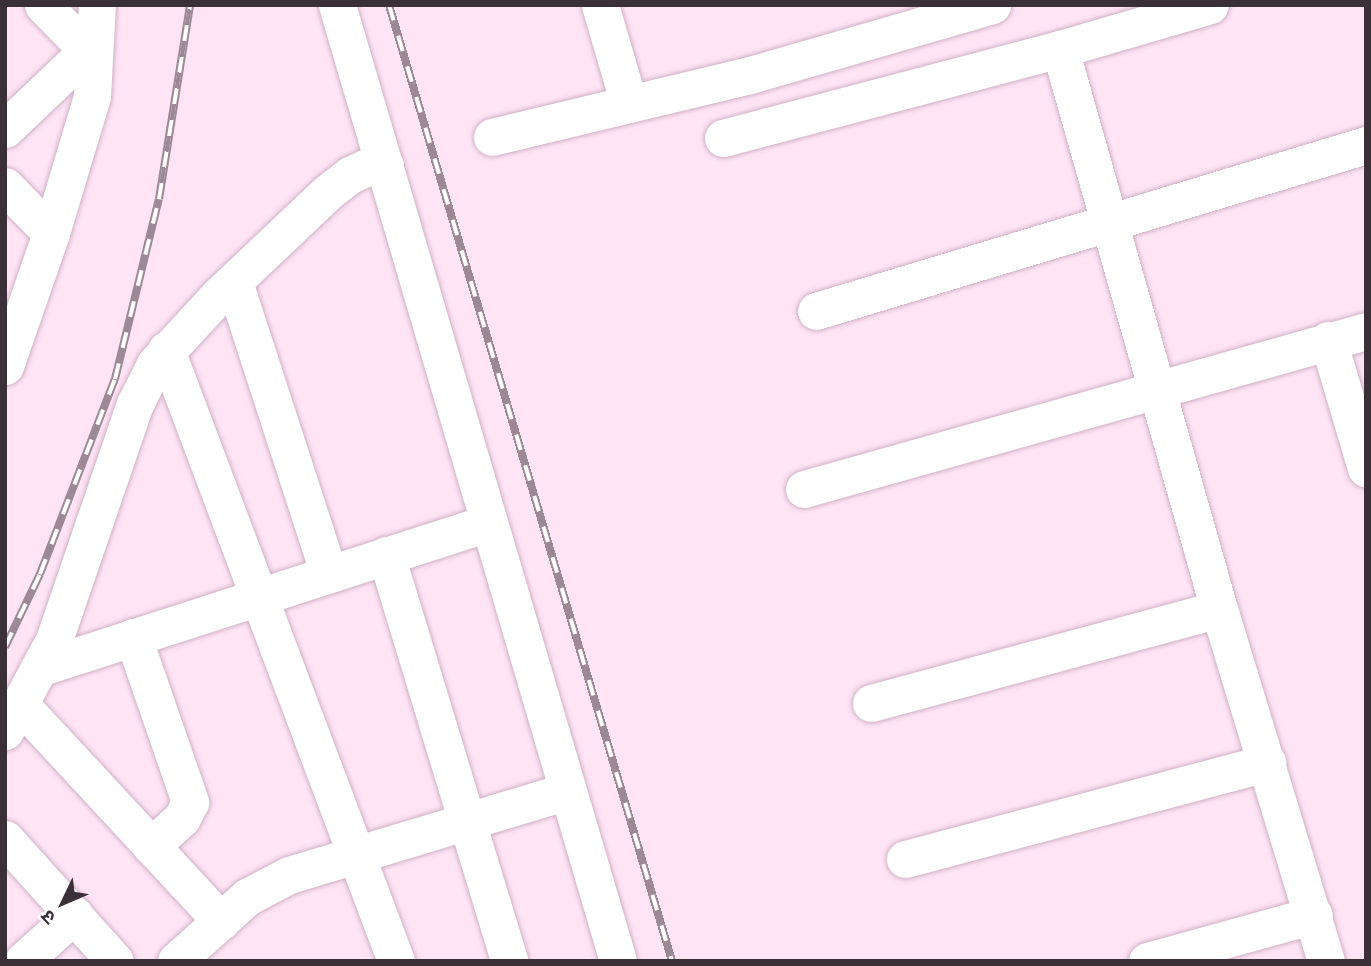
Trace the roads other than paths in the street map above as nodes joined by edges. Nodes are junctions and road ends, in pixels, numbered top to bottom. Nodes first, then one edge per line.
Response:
1 (43, 5) edge
2 (97, 5) edge
3 (338, 5) edge
4 (600, 5) edge
5 (992, 5) edge
6 (1210, 5) edge
7 (1060, 49) junction
8 (91, 53) junction
9 (629, 104) junction
10 (5, 130) edge
11 (492, 137) dead end
12 (723, 138) dead end
13 (1366, 145) edge
14 (385, 164) junction
15 (5, 186) edge
16 (1112, 223) junction
17 (51, 233) junction
18 (234, 282) junction
19 (816, 311) dead end
20 (1366, 331) edge
21 (1328, 341) junction
22 (166, 350) junction
23 (5, 366) edge
24 (1159, 391) junction
25 (1366, 468) edge
26 (804, 489) dead end
27 (488, 523) junction
28 (386, 555) junction
29 (329, 574) junction
30 (258, 596) junction
31 (1219, 609) junction
32 (134, 637) junction
33 (39, 668) junction
34 (871, 703) dead end
35 (12, 718) edge
36 (1267, 763) junction
37 (567, 791) junction
38 (467, 821) junction
39 (5, 839) edge
40 (151, 846) junction
41 (355, 855) junction
42 (905, 859) dead end
43 (74, 915) junction
44 (1314, 915) junction
45 (220, 920) junction
46 (23, 961) edge
47 (115, 961) edge
48 (176, 961) edge
49 (396, 961) edge
50 (509, 961) edge
51 (618, 961) edge
52 (1147, 961) edge
53 (1326, 961) edge

1 - 8 street
2 - 8 street
3 - 14 street
4 - 9 street
5 - 9 street
6 - 7 street
7 - 12 street
7 - 16 street
8 - 10 street
8 - 17 street
9 - 11 street
13 - 16 street
14 - 18 street
14 - 27 street
15 - 17 street
16 - 19 street
16 - 24 street
17 - 23 street
18 - 22 street
18 - 29 street
20 - 21 street
21 - 24 street
21 - 25 street
22 - 30 street
22 - 33 street
24 - 26 street
24 - 31 street
27 - 28 street
27 - 37 street
28 - 29 street
28 - 38 street
29 - 30 street
30 - 32 street
30 - 41 street
31 - 34 street
31 - 36 street
32 - 33 street
32 - 40 street
33 - 35 street
35 - 40 street
36 - 42 street
36 - 44 street
37 - 38 street
37 - 51 street
38 - 41 street
38 - 50 street
39 - 43 street
40 - 45 street
41 - 45 street
41 - 49 street
43 - 46 street
43 - 47 street
44 - 52 street
44 - 53 street
45 - 48 street

